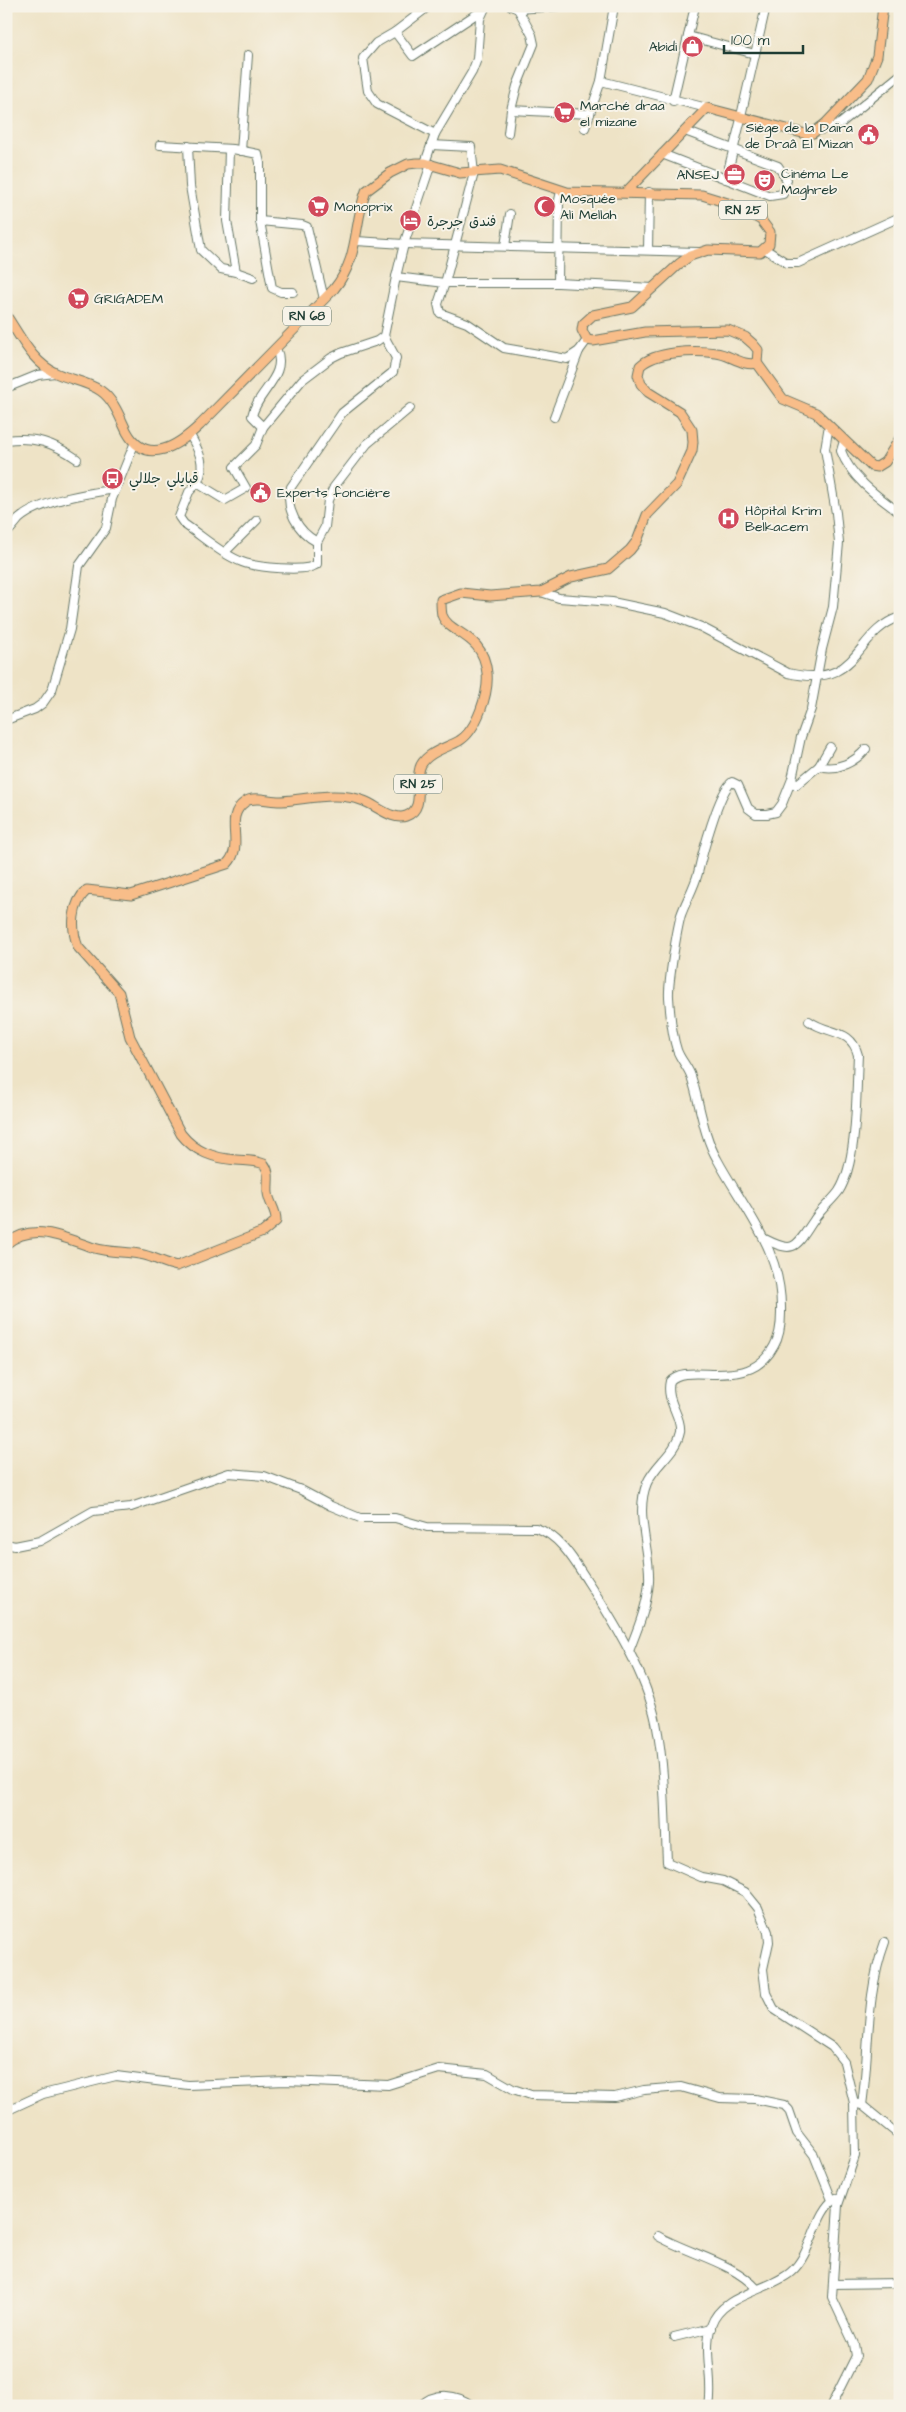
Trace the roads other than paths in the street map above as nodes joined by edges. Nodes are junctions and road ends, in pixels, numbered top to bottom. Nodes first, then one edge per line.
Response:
1 (428, 6) edge
2 (560, 6) edge
3 (614, 6) edge
4 (695, 6) edge
5 (766, 6) edge
6 (883, 6) edge
7 (487, 7) edge
8 (514, 8) edge
9 (395, 32) junction
10 (688, 36) junction
11 (755, 54) junction
12 (248, 55) dead end
13 (900, 75) edge
14 (601, 81) junction
15 (674, 101) junction
16 (707, 108) junction
17 (511, 110) junction
18 (590, 114) junction
19 (741, 117) junction
20 (585, 128) dead end
21 (818, 130) junction
22 (685, 131) junction
23 (508, 133) dead end
24 (435, 134) junction
25 (160, 145) dead end
26 (431, 145) junction
27 (188, 146) junction
28 (229, 149) junction
29 (733, 150) junction
30 (241, 151) junction
31 (662, 154) junction
32 (428, 164) junction
33 (474, 173) junction
34 (726, 179) junction
35 (561, 191) junction
36 (626, 192) junction
37 (649, 192) junction
38 (510, 214) dead end
39 (900, 217) edge
40 (260, 221) junction
41 (356, 241) junction
42 (404, 244) junction
43 (454, 246) junction
44 (505, 246) junction
45 (559, 248) junction
46 (765, 249) junction
47 (648, 250) junction
48 (700, 252) junction
49 (236, 272) junction
50 (396, 277) junction
51 (253, 278) dead end
52 (445, 283) junction
53 (558, 283) junction
54 (654, 288) junction
55 (293, 292) dead end
56 (324, 299) junction
57 (6, 315) edge
58 (384, 336) junction
59 (587, 340) junction
60 (276, 348) junction
61 (579, 351) junction
62 (757, 363) junction
63 (55, 373) junction
64 (6, 388) edge
65 (410, 408) dead end
66 (554, 418) dead end
67 (829, 425) junction
68 (263, 427) junction
69 (190, 435) junction
70 (900, 438) edge
71 (6, 440) edge
72 (844, 441) junction
73 (135, 442) junction
74 (77, 459) dead end
75 (197, 483) junction
76 (116, 489) junction
77 (900, 513) edge
78 (257, 520) dead end
79 (6, 534) edge
80 (317, 542) junction
81 (224, 552) junction
82 (541, 592) junction
83 (900, 617) edge
84 (818, 676) junction
85 (6, 720) edge
86 (830, 747) dead end
87 (866, 748) dead end
88 (819, 766) junction
89 (792, 779) junction
90 (809, 1021) dead end
91 (765, 1239) junction
92 (6, 1244) edge
93 (6, 1544) edge
94 (629, 1651) junction
95 (885, 1942) dead end
96 (854, 2102) junction
97 (862, 2105) junction
98 (6, 2111) edge
99 (900, 2136) edge
100 (842, 2194) junction
101 (832, 2200) junction
102 (658, 2236) dead end
103 (900, 2283) edge
104 (833, 2284) junction
105 (757, 2290) junction
106 (711, 2328) junction
107 (674, 2337) dead end
108 (420, 2406) edge
109 (473, 2406) edge
110 (709, 2406) edge
111 (831, 2406) edge

1 - 9 street
2 - 8 street
3 - 14 street
4 - 10 street
5 - 11 street
6 - 21 main road
7 - 9 street
7 - 24 street
8 - 17 street
9 - 24 street
10 - 11 street
10 - 15 street
11 - 19 street
12 - 30 street
13 - 21 street
14 - 15 street
14 - 18 street
15 - 16 street
16 - 19 main road
16 - 22 main road
17 - 18 street
17 - 23 street
18 - 20 street
19 - 21 main road
19 - 29 street
22 - 29 street
22 - 31 main road
24 - 26 street
25 - 27 street
26 - 32 street
26 - 33 street
27 - 28 street
27 - 49 street
28 - 30 street
28 - 49 street
29 - 34 street
29 - 34 street
30 - 40 street
31 - 34 street
31 - 36 main road
32 - 33 main road
32 - 41 main road, RN 68
32 - 42 street
33 - 35 main road
33 - 43 street
35 - 36 main road
35 - 45 street
36 - 37 main road, RN 25
37 - 46 main road, RN 25
37 - 47 street
38 - 44 street
39 - 46 street
40 - 55 street
40 - 56 street
41 - 42 street
41 - 56 main road, RN 68
42 - 43 street
42 - 50 street
43 - 44 street
43 - 52 street
44 - 45 street
45 - 47 street
45 - 53 street
46 - 48 main road
47 - 48 street
48 - 54 main road
49 - 51 street
50 - 52 street
50 - 58 street
52 - 53 street
52 - 61 street
53 - 54 street
54 - 59 main road
56 - 60 main road, RN 68
57 - 63 main road
58 - 68 street
58 - 80 street
59 - 61 street
59 - 62 main road
60 - 68 street
60 - 69 main road, RN 68
61 - 66 street
62 - 67 main road
62 - 82 main road, RN 25
63 - 64 street
63 - 73 main road
65 - 80 street
67 - 72 main road
67 - 84 street
68 - 75 street
69 - 73 main road, RN 68
69 - 75 street
70 - 72 main road
71 - 74 street
72 - 77 street
73 - 76 street
75 - 81 street
76 - 79 street
76 - 85 street
78 - 81 street
80 - 81 street
82 - 84 street
82 - 92 main road, RN 25
83 - 84 street
84 - 89 street
86 - 88 street
87 - 88 street
88 - 89 street
89 - 91 street
90 - 91 street
91 - 94 street
93 - 94 street
94 - 96 street
95 - 97 street
96 - 97 street
96 - 100 street
97 - 99 street
98 - 101 street
100 - 101 street
100 - 104 street
101 - 105 street
102 - 105 street
103 - 104 street
104 - 111 street
105 - 106 street
106 - 107 street
106 - 110 street
108 - 109 street

